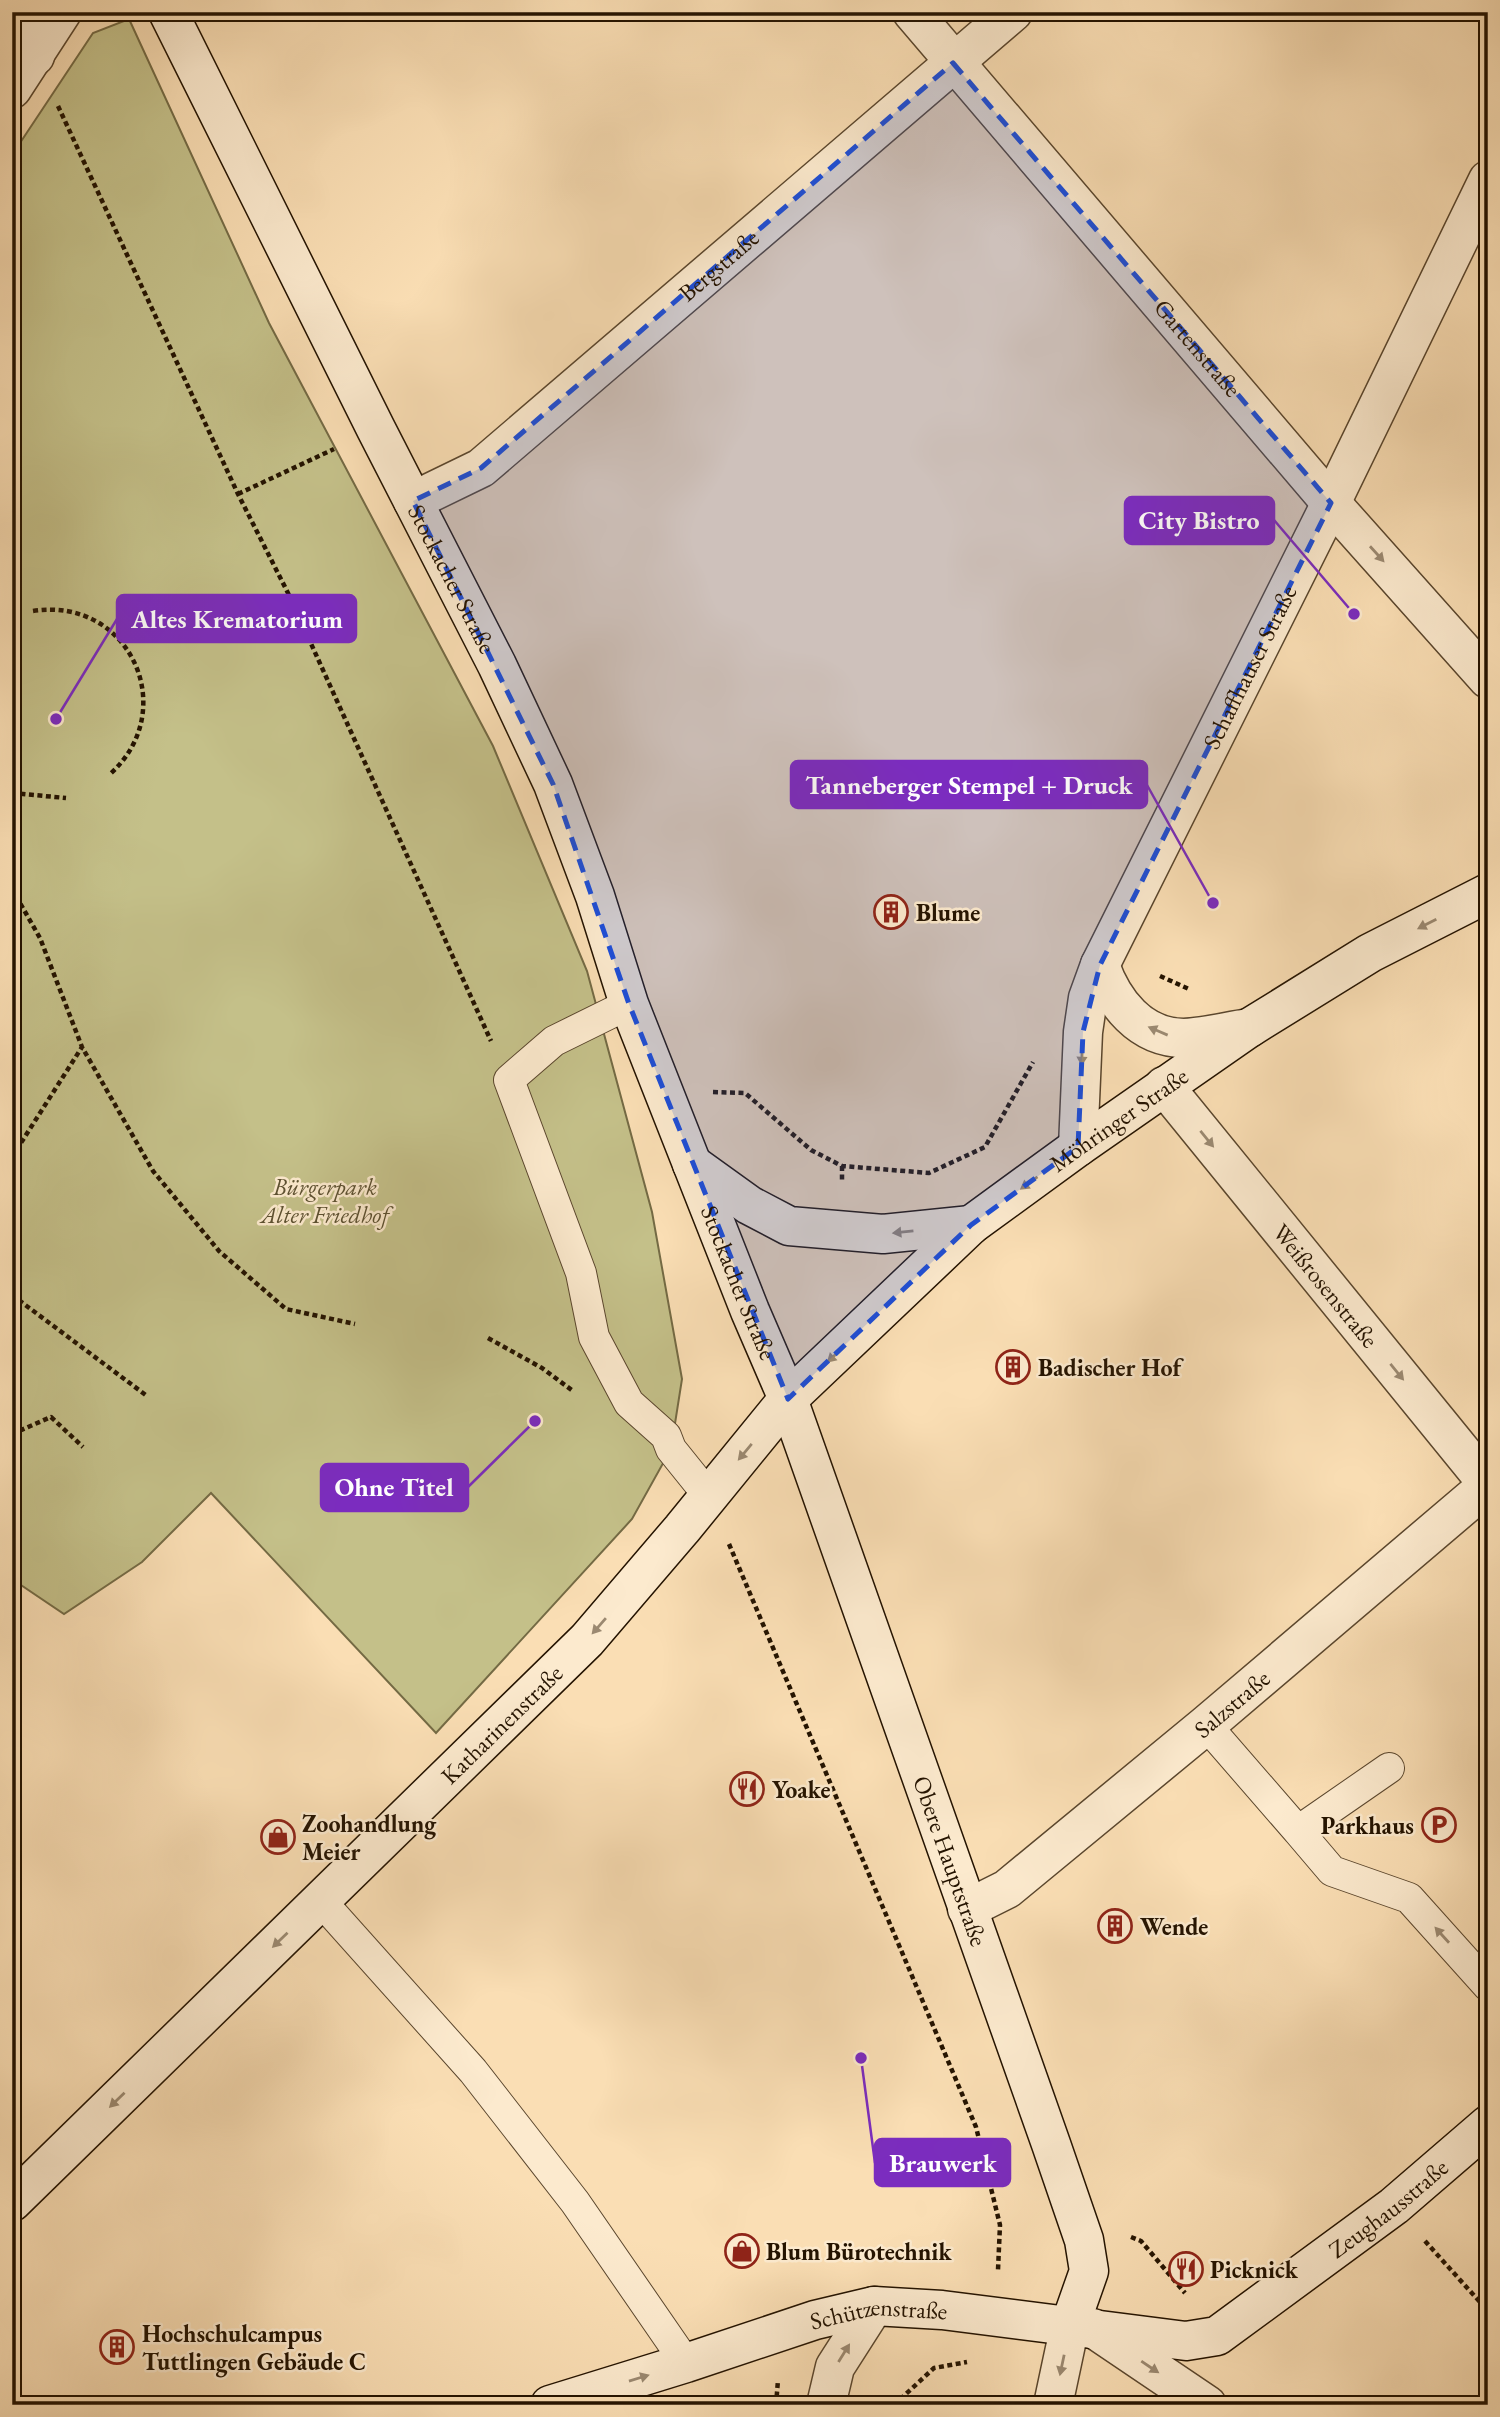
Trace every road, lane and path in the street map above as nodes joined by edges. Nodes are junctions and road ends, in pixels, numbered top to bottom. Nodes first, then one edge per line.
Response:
1 (62, 12) edge
2 (168, 12) edge
3 (912, 12) edge
4 (1013, 12) edge
5 (12, 25) edge
6 (35, 57) junction
7 (953, 63) junction
8 (12, 89) edge
9 (1488, 180) edge
10 (376, 429) junction
11 (238, 494) junction
12 (413, 501) junction
13 (1331, 503) junction
14 (33, 611) dead end
15 (1488, 679) edge
16 (109, 775) dead end
17 (12, 793) edge
18 (66, 799) dead end
19 (12, 889) edge
20 (1488, 893) edge
21 (1100, 965) junction
22 (1192, 990) dead end
23 (629, 1004) junction
24 (1249, 1028) junction
25 (82, 1047) junction
26 (1037, 1056) dead end
27 (509, 1080) junction
28 (1164, 1086) junction
29 (663, 1090) junction
30 (1078, 1147) junction
31 (12, 1157) edge
32 (692, 1164) junction
33 (971, 1225) junction
34 (12, 1294) edge
35 (355, 1324) dead end
36 (147, 1396) dead end
37 (788, 1399) junction
38 (12, 1434) edge
39 (83, 1447) dead end
40 (1488, 1485) edge
41 (708, 1495) junction
42 (1206, 1725) junction
43 (1389, 1768) dead end
44 (1298, 1831) junction
45 (321, 1901) junction
46 (967, 1909) junction
47 (1488, 1986) edge
48 (1488, 2125) edge
49 (12, 2202) edge
50 (1394, 2206) junction
51 (1075, 2215) junction
52 (874, 2306) junction
53 (1488, 2311) edge
54 (997, 2318) junction
55 (1082, 2326) junction
56 (1217, 2336) junction
57 (686, 2363) junction
58 (590, 2399) edge
59 (550, 2405) edge
60 (826, 2405) edge
61 (894, 2405) edge
62 (1053, 2405) edge
63 (1207, 2405) edge

1 - 6 street
2 - 10 street, Stockacher Straße
3 - 7 street, Gartenstraße
4 - 7 street, Bergstraße
5 - 6 street
6 - 8 street
6 - 11 path
7 - 12 street, Bergstraße
7 - 13 street, Gartenstraße
9 - 13 street, Schaffhauser Straße
10 - 11 path
10 - 12 street, Stockacher Straße
11 - 27 path
12 - 23 street, Stockacher Straße
13 -> 15 street, Gartenstraße
13 - 21 street, Schaffhauser Straße
14 - 16 path
17 - 18 path
19 - 25 path
20 -> 24 street, Möhringer Straße
21 - 22 path
24 -> 21 street
21 -> 30 street, Schaffhauser Straße
23 - 27 lane
23 - 29 street, Stockacher Straße
24 - 28 street, Möhringer Straße
25 - 31 path
25 - 35 path
26 - 29 path
27 - 41 lane
28 - 30 street, Möhringer Straße
28 -> 40 street, Weißrosenstraße
29 - 32 street, Stockacher Straße
30 -> 33 street, Möhringer Straße
33 -> 32 street, Stockacher Straße
32 - 37 street, Stockacher Straße
33 -> 37 street, Möhringer Straße
34 - 36 path
37 -> 41 street, Katharinenstraße
37 - 46 street, Obere Hauptstraße
38 - 39 path
40 - 42 street, Salzstraße
41 -> 45 street, Katharinenstraße
41 - 54 path
42 - 44 lane
42 - 46 street, Salzstraße
43 - 44 lane
47 -> 44 lane
45 -> 49 street, Katharinenstraße
45 - 57 lane
46 - 51 street, Obere Hauptstraße
48 - 50 street, Zeughausstraße
50 - 53 path
50 - 56 street, Zeughausstraße
51 - 55 street, Obere Hauptstraße
51 - 56 path
52 - 54 street, Schützenstraße
52 - 57 street, Schützenstraße
60 -> 52 street
54 - 55 street, Schützenstraße
54 - 61 path
55 - 56 street, Schützenstraße
55 -> 62 street, Obere Hauptstraße
55 -> 63 street
58 -> 57 street, Schützenstraße
58 - 59 street, Schützenstraße

